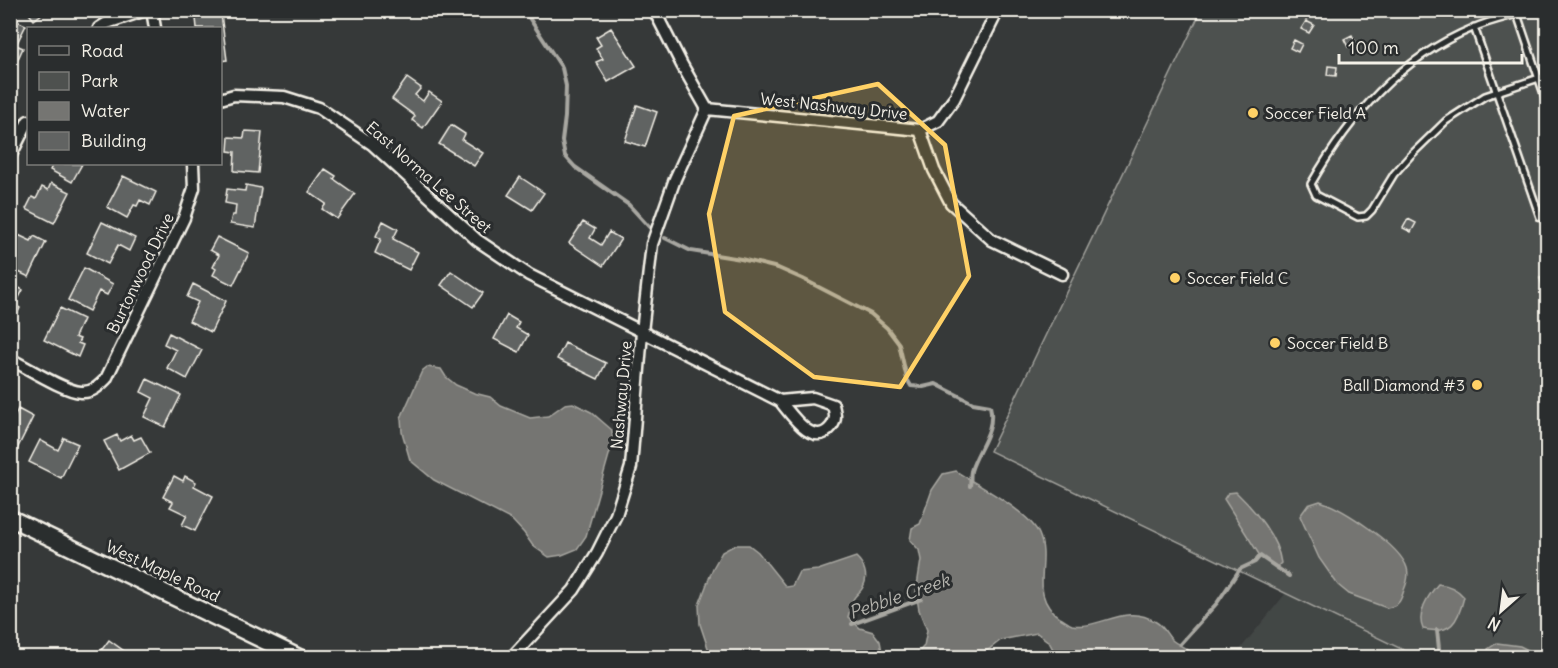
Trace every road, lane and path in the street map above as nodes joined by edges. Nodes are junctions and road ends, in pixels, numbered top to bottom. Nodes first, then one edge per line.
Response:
1 (146, 10) edge
2 (152, 10) edge
3 (654, 10) edge
4 (998, 10) edge
5 (1531, 10) edge
6 (1517, 14) junction
7 (101, 27) edge
8 (155, 27) edge
9 (1474, 27) junction
10 (1548, 75) edge
11 (1538, 78) junction
12 (1497, 92) junction
13 (222, 98) edge
14 (1548, 106) edge
15 (707, 109) junction
16 (27, 123) edge
17 (921, 130) junction
18 (10, 157) edge
19 (193, 165) edge
20 (1548, 222) edge
21 (1062, 274) dead end
22 (642, 332) junction
23 (10, 359) edge
24 (780, 401) junction
25 (10, 519) edge
26 (300, 657) edge
27 (511, 657) edge

1 - 7 street
2 - 8 street
3 - 15 street
4 - 17 street, West Nashway Drive
5 - 6 lane
6 - 9 lane
6 - 11 lane
9 - 12 lane
9 - 12 lane
10 - 11 lane
11 - 12 lane
11 - 14 lane
12 - 20 lane
13 - 22 street, East Norma Lee Street
15 - 17 street, West Nashway Drive
15 - 22 street, Nashway Drive
16 - 18 street
17 - 21 street
19 - 23 street, Burtonwood Drive
22 - 24 street, East Norma Lee Street
22 - 27 street, Nashway Drive
24 - 24 street
25 - 26 main road, West Maple Road

